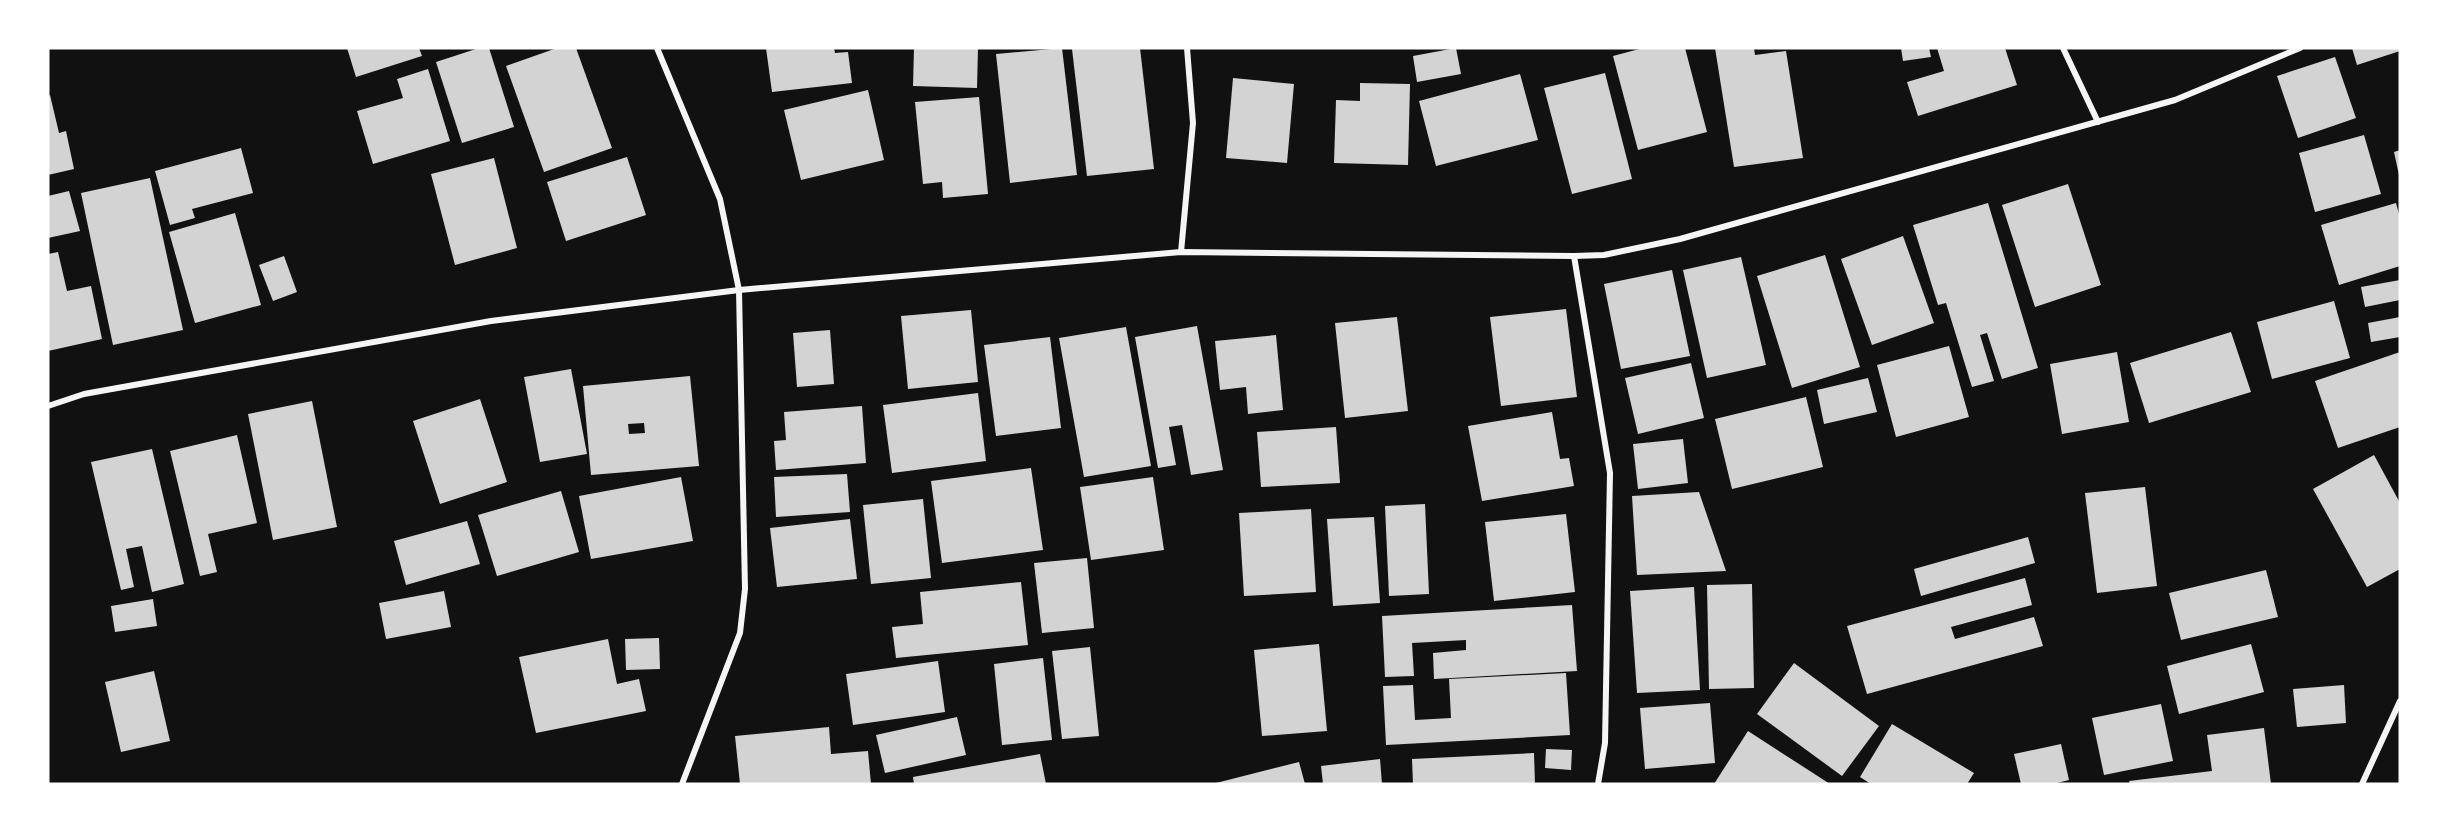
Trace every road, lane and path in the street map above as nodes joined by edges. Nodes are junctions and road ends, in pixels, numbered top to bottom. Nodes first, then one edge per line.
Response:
1 (657, 48) edge
2 (1187, 48) edge
3 (2063, 48) edge
4 (2300, 48) edge
5 (2098, 122) junction
6 (1181, 252) junction
7 (1574, 256) junction
8 (739, 290) junction
9 (48, 406) edge
10 (2400, 701) edge
11 (682, 784) edge
12 (1598, 784) edge
13 (2362, 784) edge

1 - 8 street
2 - 6 street
3 - 5 street
4 - 5 street
5 - 7 street
6 - 7 street
6 - 8 street
7 - 12 street
8 - 9 street
8 - 11 street
10 - 13 street

